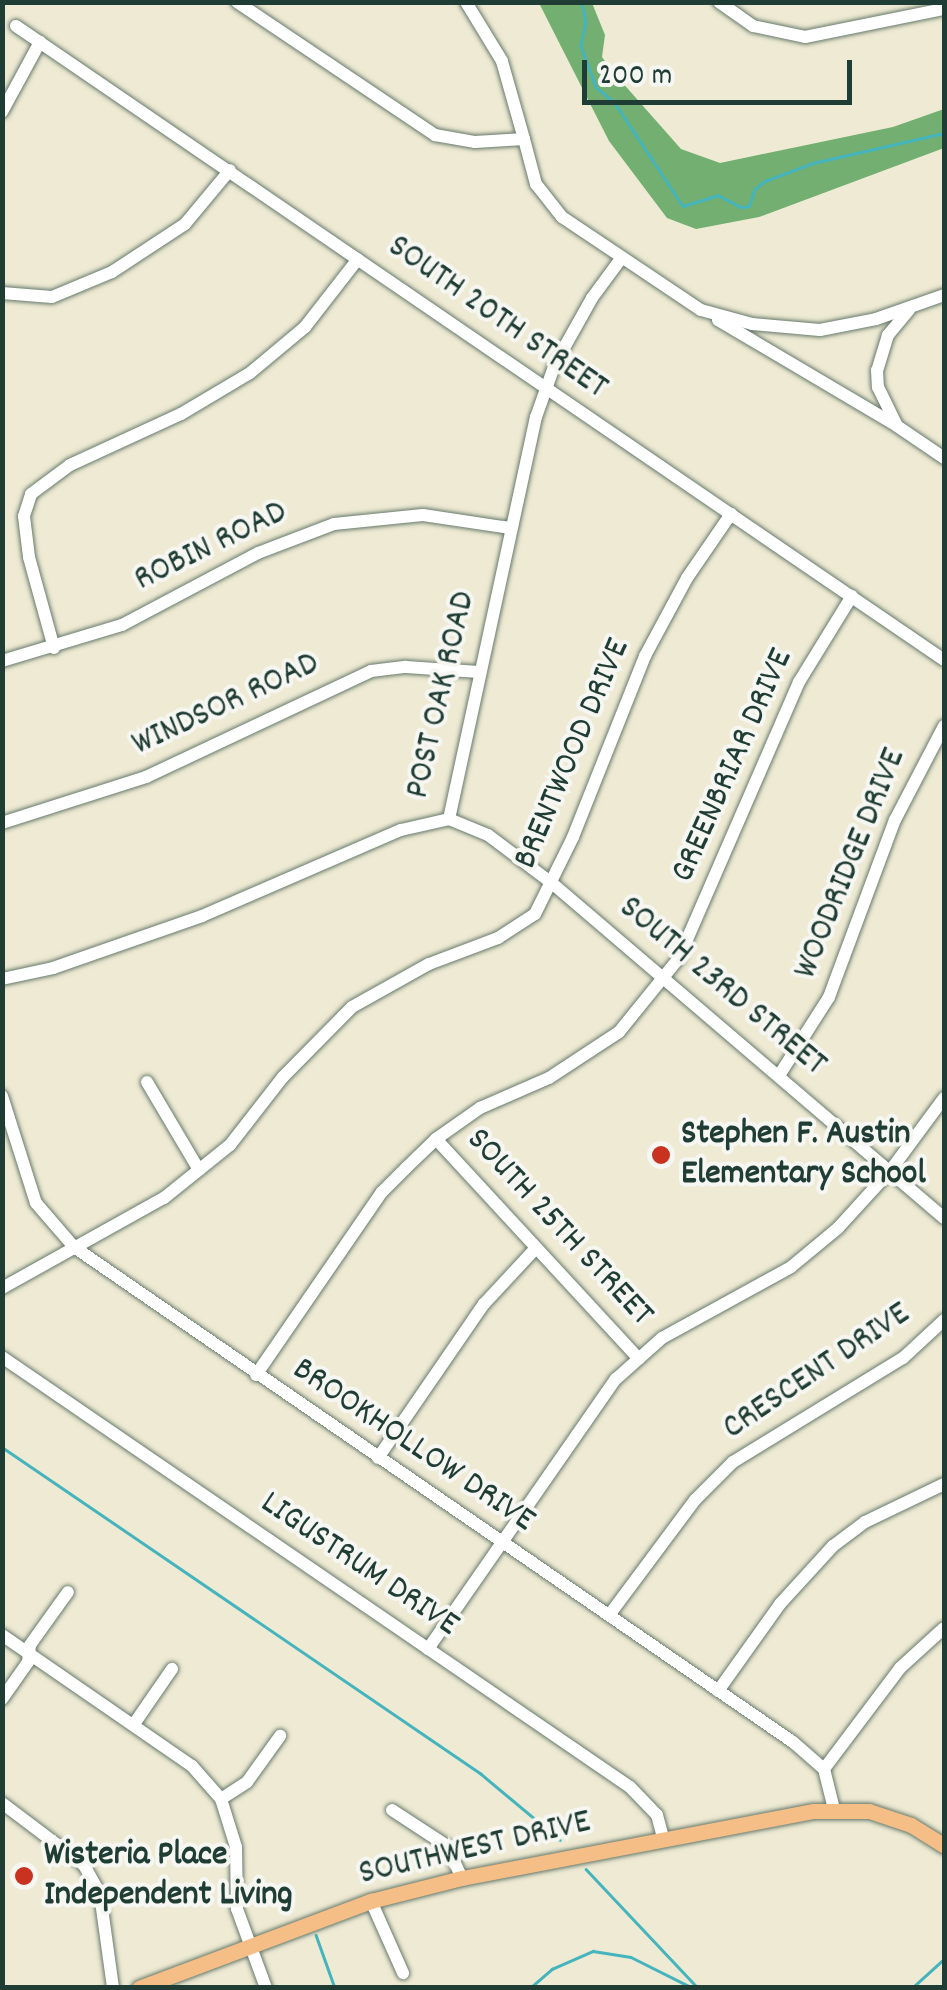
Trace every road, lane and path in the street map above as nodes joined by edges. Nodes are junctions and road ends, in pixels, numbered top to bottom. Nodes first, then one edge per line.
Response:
1 (237, 2) edge
2 (466, 2) edge
3 (718, 2) edge
4 (944, 9) edge
5 (16, 26) dead end
6 (40, 42) junction
7 (2, 112) edge
8 (524, 139) junction
9 (230, 170) junction
10 (358, 259) junction
11 (620, 260) junction
12 (2, 293) edge
13 (944, 295) edge
14 (912, 308) junction
15 (701, 310) junction
16 (545, 389) junction
17 (897, 426) junction
18 (944, 458) edge
19 (731, 514) junction
20 (510, 528) junction
21 (852, 596) junction
22 (54, 648) junction
23 (944, 660) edge
24 (2, 661) edge
25 (479, 672) junction
26 (944, 726) edge
27 (449, 820) junction
28 (2, 823) edge
29 (553, 884) junction
30 (664, 978) junction
31 (2, 979) edge
32 (780, 1074) junction
33 (147, 1082) dead end
34 (2, 1096) edge
35 (944, 1098) edge
36 (436, 1138) junction
37 (199, 1170) junction
38 (890, 1171) junction
39 (944, 1218) edge
40 (74, 1248) junction
41 (536, 1248) junction
42 (2, 1288) edge
43 (944, 1320) edge
44 (2, 1357) edge
45 (638, 1358) junction
46 (256, 1376) junction
47 (378, 1458) junction
48 (944, 1484) edge
49 (500, 1542) junction
50 (68, 1592) dead end
51 (610, 1614) junction
52 (944, 1628) edge
53 (2, 1635) edge
54 (428, 1649) junction
55 (29, 1654) junction
56 (172, 1669) dead end
57 (718, 1691) junction
58 (2, 1699) edge
59 (134, 1724) junction
60 (280, 1736) dead end
61 (824, 1769) junction
62 (221, 1799) junction
63 (2, 1804) edge
64 (834, 1809) junction
65 (392, 1810) dead end
66 (662, 1838) junction
67 (942, 1839) edge
68 (462, 1878) junction
69 (370, 1902) junction
70 (249, 1945) junction
71 (404, 1973) dead end
72 (113, 1988) edge
73 (140, 1988) edge
74 (266, 1988) edge

1 - 8 street
2 - 8 street
3 - 4 street
5 - 6 street, SOUTH 20TH STREET
6 - 7 street
6 - 9 street, SOUTH 20TH STREET
8 - 11 street
9 - 10 street, SOUTH 20TH STREET
9 - 12 street
10 - 16 street, SOUTH 20TH STREET
10 - 22 street
11 - 15 street
11 - 16 street, POST OAK ROAD
13 - 14 street
14 - 15 street
14 - 17 street
15 - 17 street
16 - 19 street, SOUTH 20TH STREET
16 - 20 street, POST OAK ROAD
17 - 18 street
19 - 21 street, SOUTH 20TH STREET
19 - 29 street, BRENTWOOD DRIVE
20 - 22 street, ROBIN ROAD
20 - 25 street, POST OAK ROAD
21 - 23 street, SOUTH 20TH STREET
21 - 30 street, GREENBRIAR DRIVE
22 - 24 street, ROBIN ROAD
25 - 27 street, POST OAK ROAD
25 - 28 street, WINDSOR ROAD
26 - 32 street, WOODRIDGE DRIVE
27 - 29 street, SOUTH 23RD STREET
27 - 31 street, POST OAK ROAD
29 - 30 street, SOUTH 23RD STREET
29 - 37 street, BRENTWOOD DRIVE
30 - 32 street, SOUTH 23RD STREET
30 - 36 street, GREENBRIAR DRIVE
32 - 38 street, SOUTH 23RD STREET
33 - 37 street
34 - 40 street, BROOKHOLLOW DRIVE
35 - 38 street
36 - 41 street, SOUTH 25TH STREET
36 - 46 street, GREENBRIAR DRIVE
37 - 40 street, BRENTWOOD DRIVE
38 - 39 street, SOUTH 23RD STREET
38 - 45 street
40 - 42 street, BRENTWOOD DRIVE
40 - 46 street, BROOKHOLLOW DRIVE
41 - 45 street, SOUTH 25TH STREET
41 - 47 street
43 - 51 street, CRESCENT DRIVE
44 - 54 street, LIGUSTRUM DRIVE
45 - 49 street
46 - 47 street, BROOKHOLLOW DRIVE
47 - 49 street, BROOKHOLLOW DRIVE
48 - 57 street
49 - 51 street, BROOKHOLLOW DRIVE
49 - 54 street
50 - 55 street
51 - 57 street, BROOKHOLLOW DRIVE
52 - 61 street
53 - 55 street
54 - 66 street, LIGUSTRUM DRIVE
55 - 58 street
55 - 59 street
56 - 59 street
57 - 61 street, BROOKHOLLOW DRIVE
59 - 62 street
60 - 62 street
61 - 64 street
62 - 70 street
63 - 72 street
64 - 66 main road, SOUTHWEST DRIVE
64 - 67 main road, SOUTHWEST DRIVE
65 - 68 street
66 - 68 main road, SOUTHWEST DRIVE
68 - 69 main road, SOUTHWEST DRIVE
69 - 70 main road, SOUTHWEST DRIVE
69 - 71 street
70 - 73 main road, SOUTHWEST DRIVE
70 - 74 street

